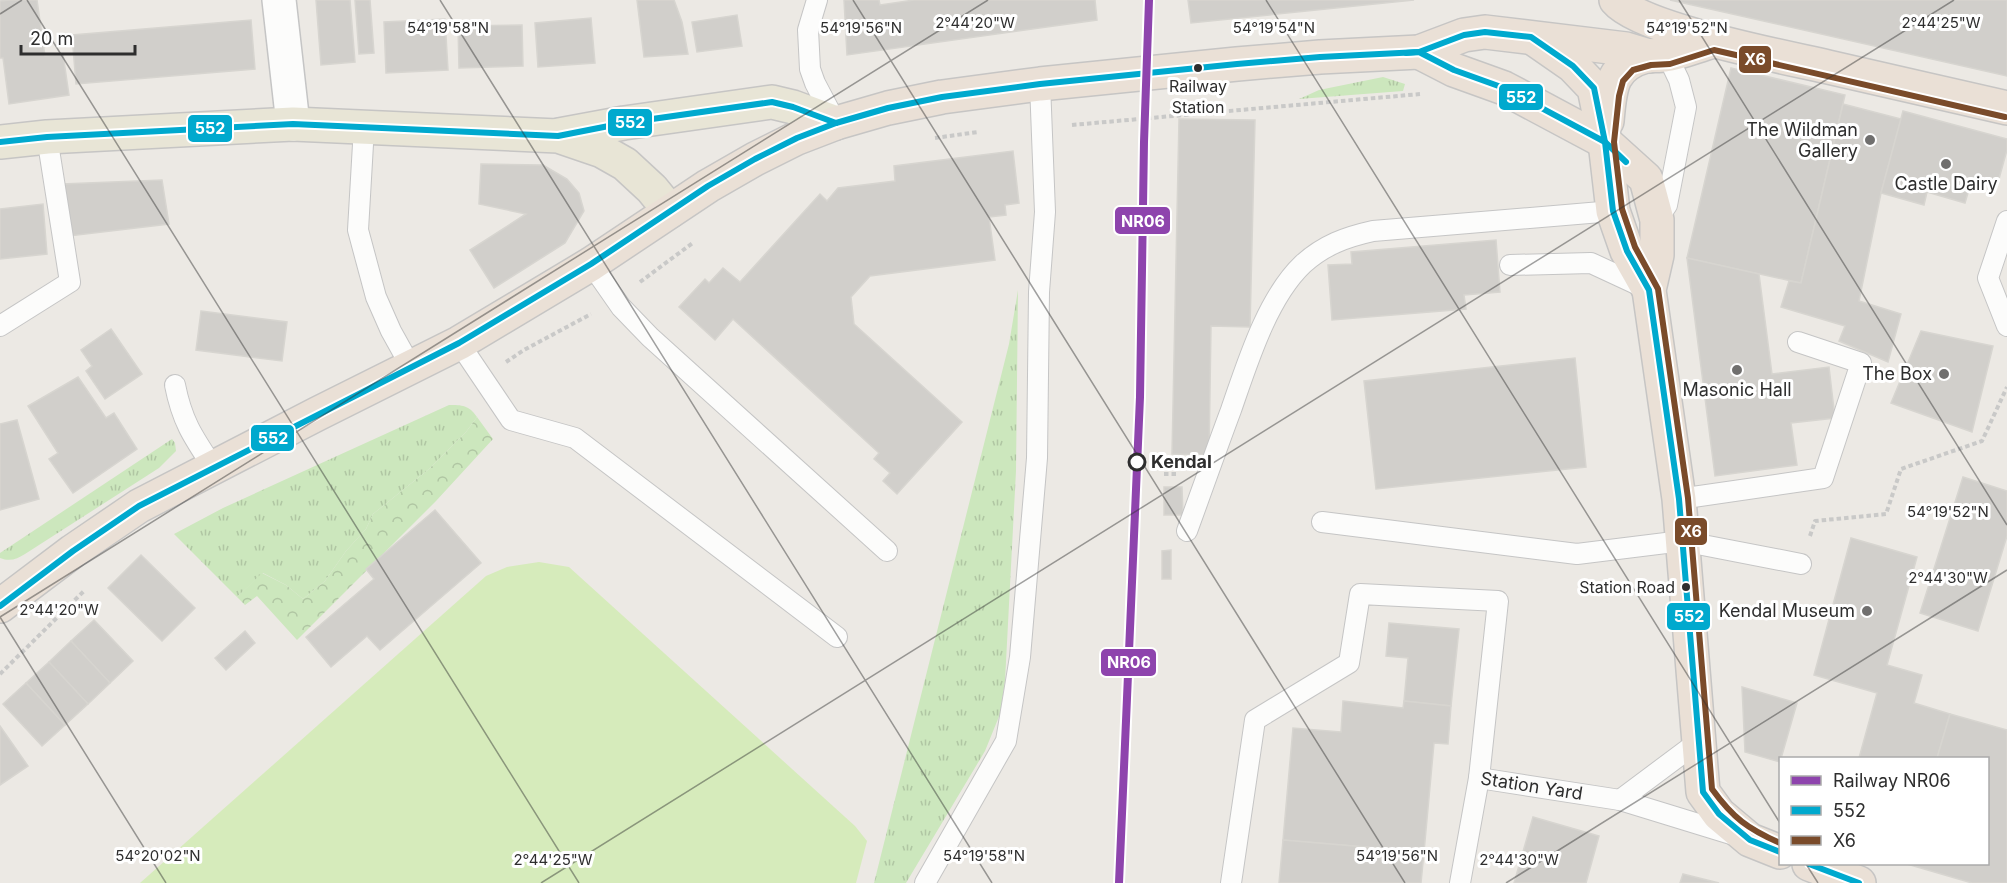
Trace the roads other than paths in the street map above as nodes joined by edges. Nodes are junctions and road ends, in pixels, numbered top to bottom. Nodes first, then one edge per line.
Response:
1 (279, 0) edge
2 (817, 0) edge
3 (1616, 0) edge
4 (1532, 37) junction
5 (1714, 41) junction
6 (1419, 52) junction
7 (1658, 55) junction
8 (1040, 84) junction
9 (2007, 108) edge
10 (836, 123) junction
11 (293, 124) junction
12 (364, 127) junction
13 (558, 136) junction
14 (47, 137) junction
15 (0, 142) edge
16 (1605, 142) junction
17 (670, 211) junction
18 (1613, 211) junction
19 (1657, 220) junction
20 (2007, 221) edge
21 (591, 264) junction
22 (1510, 265) dead end
23 (1649, 290) junction
24 (0, 326) edge
25 (2007, 326) edge
26 (1798, 342) dead end
27 (459, 343) junction
28 (411, 367) junction
29 (175, 385) dead end
30 (213, 467) junction
31 (1679, 499) junction
32 (1322, 522) dead end
33 (1187, 531) dead end
34 (1682, 542) junction
35 (887, 551) dead end
36 (1801, 564) road end
37 (1, 603) edge
38 (837, 637) dead end
39 (1699, 741) junction
40 (1479, 778) junction
41 (1620, 800) junction
42 (1750, 840) junction
43 (1779, 852) edge
44 (1812, 865) edge
45 (925, 883) edge
46 (1231, 883) edge
47 (1460, 883) edge
48 (1859, 883) edge

1 - 11 street
2 - 10 lane
3 - 5 highway
4 - 6 highway
4 - 7 highway
4 - 16 highway
5 - 7 highway
5 - 9 highway
6 - 8 highway
6 - 16 highway
7 - 16 highway
7 - 19 lane
8 - 10 highway
8 - 45 lane
10 - 13 main road
10 - 17 highway
11 - 12 main road
11 - 14 main road
12 - 13 main road
12 - 28 lane
13 - 17 main road
14 - 15 main road
14 - 24 lane
16 - 18 highway
16 - 19 highway
17 - 21 highway
18 - 23 highway
18 - 33 lane
19 - 23 highway
20 - 25 lane
21 - 27 highway
21 - 35 lane
22 - 23 lane
23 - 31 highway
26 - 31 lane
27 - 28 highway
27 - 38 lane
28 - 30 highway
29 - 30 lane
30 - 37 highway
31 - 34 highway
32 - 34 lane
34 - 36 lane
34 - 39 highway
39 - 41 lane
39 - 42 highway
40 - 41 lane, Station Yard
40 - 46 lane
40 - 47 lane, Station Yard
41 - 42 lane, Station Yard
42 - 43 highway
44 - 48 highway

